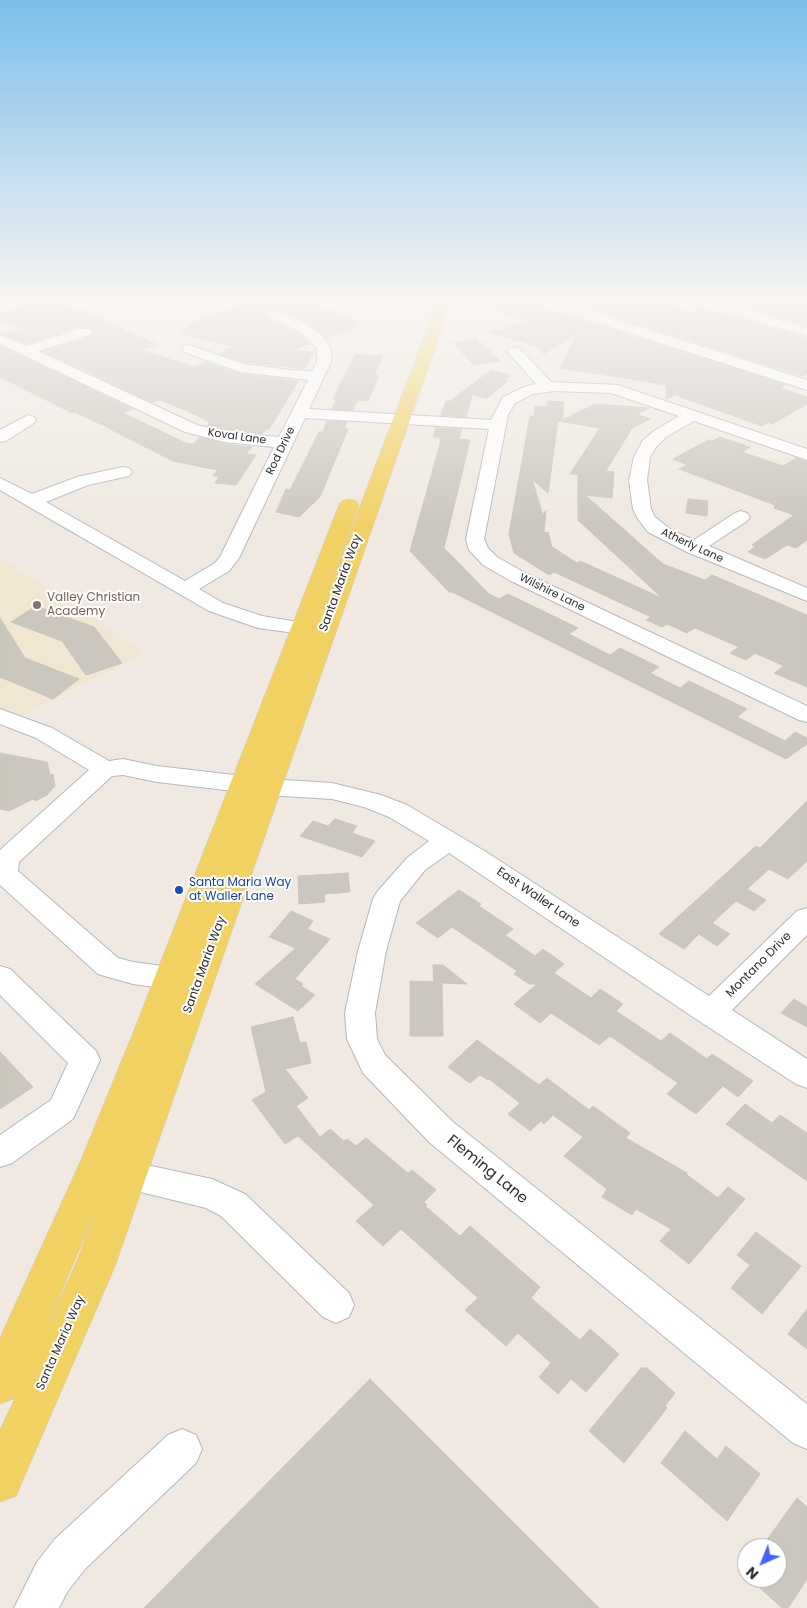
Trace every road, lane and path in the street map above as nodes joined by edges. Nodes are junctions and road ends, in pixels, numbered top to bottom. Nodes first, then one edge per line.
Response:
1 (80, 377) edge
2 (316, 377) edge
3 (404, 377) edge
4 (411, 377) edge
5 (538, 377) edge
6 (782, 377) edge
7 (807, 385) edge
8 (547, 387) junction
9 (299, 413) junction
10 (693, 415) junction
11 (392, 419) junction
12 (28, 420) dead end
13 (498, 425) junction
14 (0, 437) edge
15 (284, 443) junction
16 (807, 455) edge
17 (123, 472) dead end
18 (0, 482) edge
19 (31, 501) junction
20 (741, 517) dead end
21 (694, 548) junction
22 (184, 590) junction
23 (807, 595) edge
24 (303, 628) junction
25 (807, 715) edge
26 (0, 716) edge
27 (105, 769) junction
28 (256, 785) junction
29 (448, 840) junction
30 (3, 857) edge
31 (807, 918) edge
32 (0, 977) edge
33 (170, 978) junction
34 (710, 1013) junction
35 (807, 1075) edge
36 (0, 1153) edge
37 (128, 1176) junction
38 (336, 1305) dead end
39 (1, 1376) edge
40 (807, 1429) edge
41 (182, 1450) dead end
42 (0, 1480) edge
43 (36, 1608) edge

1 - 15 street, Koval Lane
2 - 9 street, Rod Drive
3 - 11 main road, Santa Maria Way
4 - 11 main road, Santa Maria Way
5 - 8 street
6 - 7 street
8 - 10 street, Wilshire Lane
8 - 13 street, Wilshire Lane
9 - 11 street
9 - 15 street, Rod Drive
10 - 16 street, Wilshire Lane
10 - 21 street, Atherly Lane
11 - 13 street
11 - 24 main road, Santa Maria Way
11 - 28 main road, Santa Maria Way
12 - 14 street
13 - 25 street, Wilshire Lane
15 - 22 street, Rod Drive
17 - 19 street
18 - 19 street
19 - 22 street
20 - 21 street
21 - 23 street, Atherly Lane
22 - 24 street
24 - 28 main road, Santa Maria Way
26 - 27 street
27 - 28 street, East Waller Lane
27 - 30 street
28 - 29 street, East Waller Lane
28 - 33 main road, Santa Maria Way
28 - 37 main road, Santa Maria Way
29 - 34 street, East Waller Lane
29 - 40 street, Fleming Lane
30 - 33 street
31 - 34 street, Montano Drive
32 - 36 street
33 - 39 main road, Santa Maria Way
34 - 35 street, East Waller Lane
37 - 38 street
37 - 42 main road, Santa Maria Way
41 - 43 street

